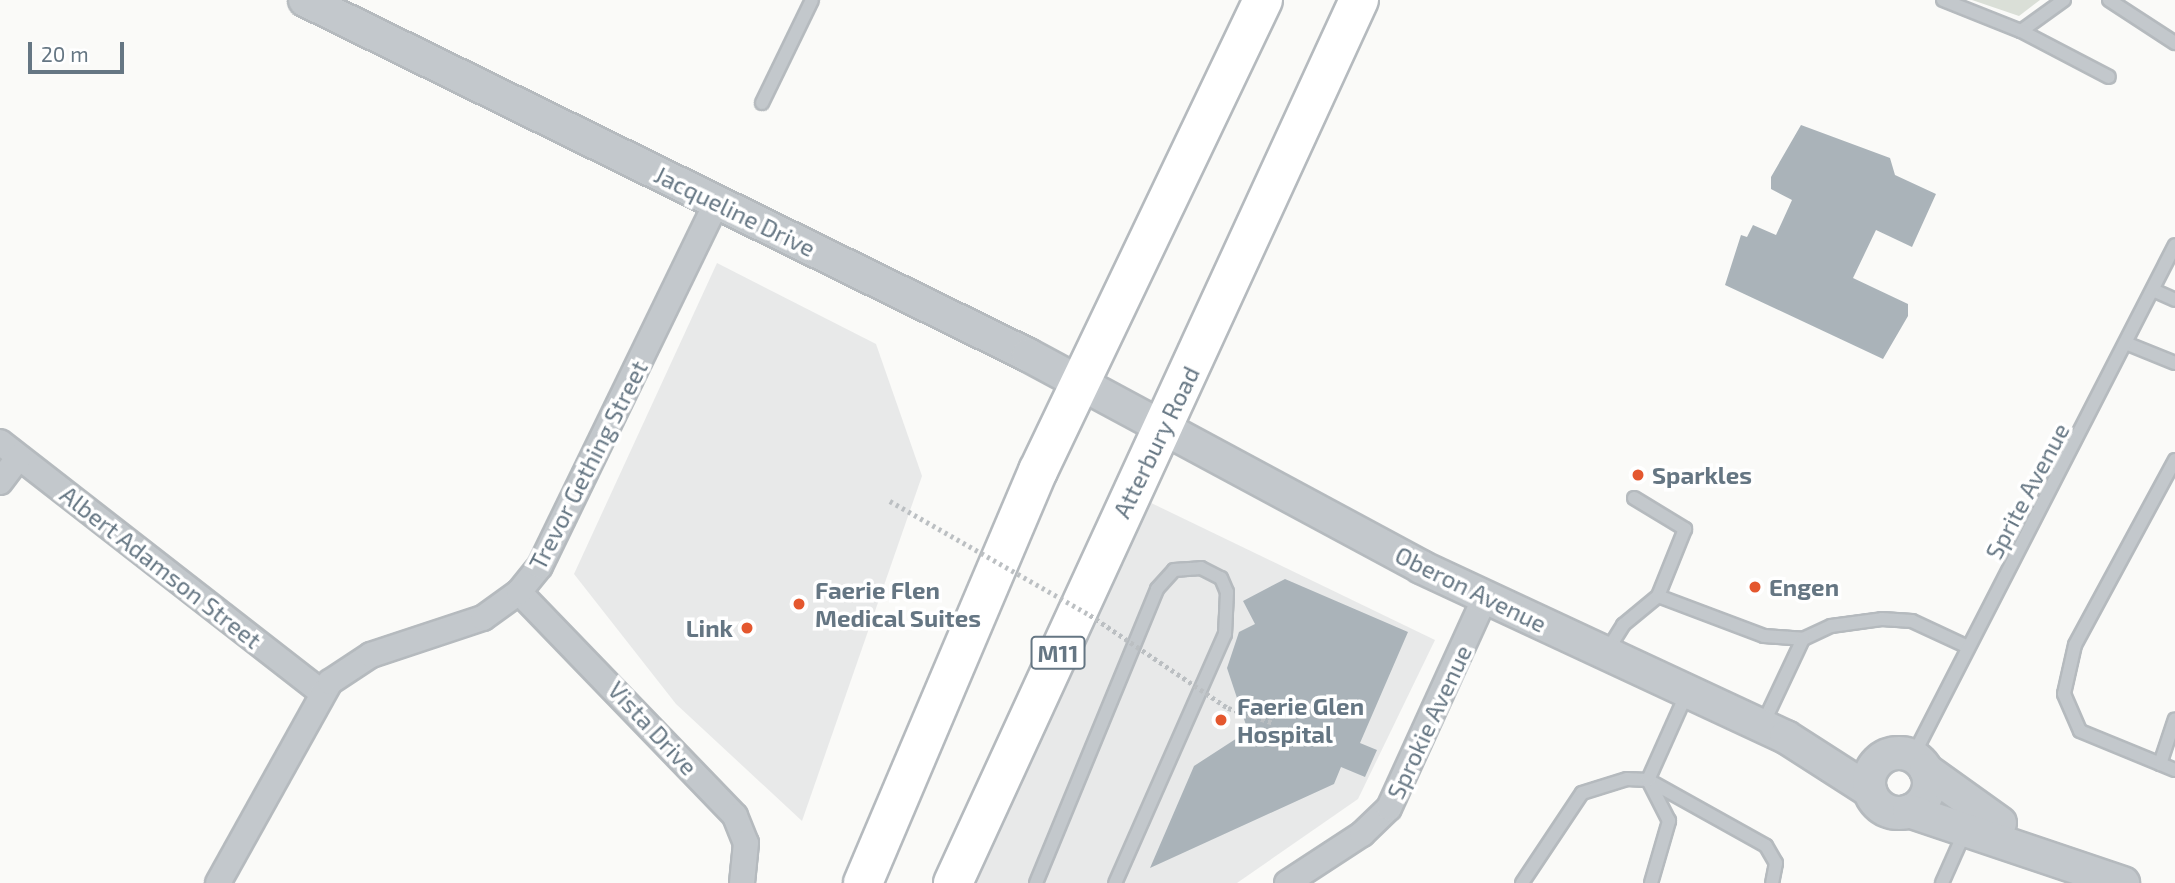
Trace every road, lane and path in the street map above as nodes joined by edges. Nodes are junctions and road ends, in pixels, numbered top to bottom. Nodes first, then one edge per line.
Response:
1 (305, 0) edge
2 (812, 0) edge
3 (1263, 0) edge
4 (1359, 0) edge
5 (1943, 0) edge
6 (2064, 0) edge
7 (2109, 0) edge
8 (2021, 31) junction
9 (2175, 43) edge
10 (2109, 77) dead end
11 (762, 103) dead end
12 (717, 202) junction
13 (2175, 245) edge
14 (2153, 290) junction
15 (2175, 300) edge
16 (2128, 344) junction
17 (2175, 363) edge
18 (1080, 382) junction
19 (1163, 426) junction
20 (10, 449) edge
21 (2175, 460) edge
22 (0, 482) edge
23 (1634, 498) dead end
24 (890, 500) dead end
25 (519, 592) junction
26 (1658, 596) junction
27 (1485, 597) junction
28 (1803, 639) junction
29 (1968, 647) junction
30 (1605, 655) junction
31 (321, 692) junction
32 (1687, 693) junction
33 (2175, 719) edge
34 (1274, 723) dead end
35 (1774, 732) junction
36 (1911, 760) junction
37 (2160, 764) junction
38 (2175, 770) edge
39 (1648, 780) junction
40 (1870, 791) junction
41 (1909, 811) junction
42 (1967, 827) junction
43 (2059, 857) junction
44 (218, 883) edge
45 (741, 883) edge
46 (863, 883) edge
47 (953, 883) edge
48 (1037, 883) edge
49 (1115, 883) edge
50 (1287, 883) edge
51 (1522, 883) edge
52 (1651, 883) edge
53 (1772, 883) edge
54 (1942, 883) edge
55 (2123, 883) edge

1 - 12 street, Jacqueline Drive
2 - 11 lane
3 - 18 main road
4 - 19 main road, Atterbury Road / M11
5 - 8 lane
6 - 8 lane
7 - 9 lane
8 - 10 lane
12 - 18 street, Jacqueline Drive
12 - 25 street, Trevor Gething Street
13 - 14 lane, Sprite Avenue
14 - 15 lane
14 - 16 lane, Sprite Avenue
16 - 17 lane
16 - 29 lane, Sprite Avenue
18 - 19 street, Jacqueline Drive
18 - 46 main road
19 - 27 street, Oberon Avenue
19 - 47 main road, Atterbury Road / M11
20 - 22 street
20 - 31 street, Albert Adamson Street
21 - 37 lane
23 - 26 lane
24 - 34 path, bridge
25 - 31 street, Trevor Gething Street
25 - 45 street, Vista Drive
26 - 28 lane
26 - 30 lane
27 - 30 street, Oberon Avenue
27 - 50 street, Sprokie Avenue
28 - 29 lane
28 - 35 lane
29 - 36 lane, Sprite Avenue
30 - 32 street, Oberon Avenue
31 - 44 street, Trevor Gething Street
32 - 35 street, Oberon Avenue
32 - 39 lane
33 - 37 lane
35 - 36 street, Oberon Avenue
35 - 40 street, Oberon Avenue
36 - 40 street
36 - 41 street
36 - 43 street
37 - 38 lane
39 - 51 lane
39 - 52 lane
39 - 53 lane
40 - 41 street
41 - 42 street
42 - 43 street
42 - 54 lane
43 - 55 street
48 - 49 lane

